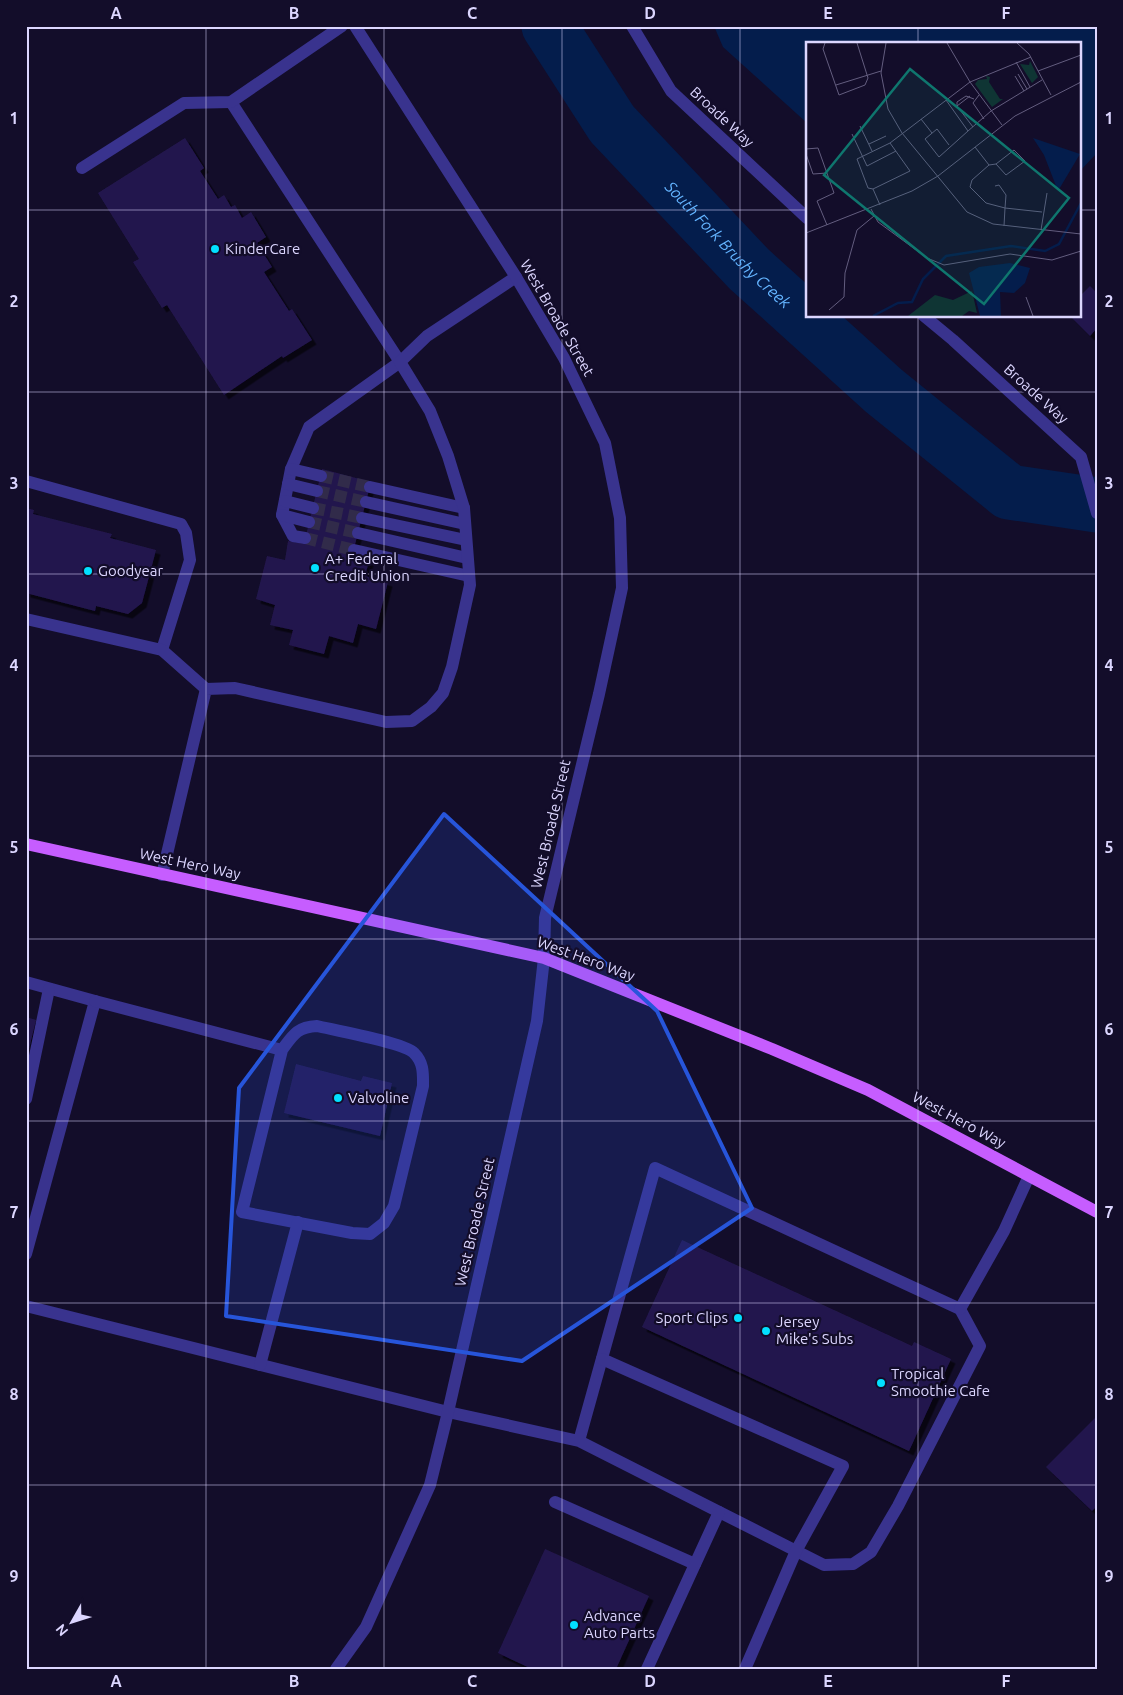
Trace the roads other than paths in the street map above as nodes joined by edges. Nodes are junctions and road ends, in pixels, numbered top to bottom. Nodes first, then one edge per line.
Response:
1 (342, 26) edge
2 (355, 26) edge
3 (632, 26) edge
4 (231, 102) junction
5 (82, 168) dead end
6 (806, 217) edge
7 (516, 277) junction
8 (926, 318) edge
9 (400, 362) junction
10 (291, 469) junction
11 (320, 476) tunnel mouth
12 (26, 481) edge
13 (288, 484) junction
14 (370, 487) tunnel mouth
15 (317, 491) tunnel mouth
16 (284, 501) junction
17 (366, 502) tunnel mouth
18 (313, 508) tunnel mouth
19 (464, 508) junction
20 (1097, 513) edge
21 (282, 515) junction
22 (362, 518) tunnel mouth
23 (309, 522) tunnel mouth
24 (466, 524) junction
25 (358, 533) tunnel mouth
26 (305, 538) tunnel mouth
27 (466, 540) junction
28 (354, 550) tunnel mouth
29 (468, 558) junction
30 (469, 576) junction
31 (26, 620) edge
32 (162, 650) junction
33 (206, 689) junction
34 (26, 844) edge
35 (162, 875) junction
36 (544, 958) junction
37 (26, 982) edge
38 (49, 989) junction
39 (95, 1001) junction
40 (282, 1050) junction
41 (26, 1099) edge
42 (1029, 1176) junction
43 (1097, 1212) edge
44 (298, 1222) junction
45 (26, 1254) edge
46 (26, 1306) edge
47 (960, 1309) junction
48 (602, 1359) junction
49 (260, 1365) junction
50 (448, 1412) junction
51 (579, 1441) junction
52 (555, 1502) dead end
53 (719, 1512) junction
54 (796, 1551) junction
55 (695, 1564) junction
56 (336, 1669) edge
57 (647, 1669) edge
58 (746, 1669) edge

1 - 4 street
2 - 7 street, West Broade Street
3 - 6 street, Broade Way
4 - 5 street
4 - 9 street
7 - 9 street
7 - 36 street, West Broade Street
8 - 20 street, Broade Way
9 - 10 street
9 - 19 street
10 - 11 street
10 - 13 street
12 - 32 street
13 - 15 street
13 - 16 street
14 - 19 street
16 - 18 street
16 - 21 street
17 - 24 street
19 - 24 street
21 - 23 street
21 - 26 street
22 - 27 street
24 - 27 street
25 - 29 street
27 - 29 street
28 - 30 street
29 - 30 street
30 - 33 street
31 - 32 street
32 - 33 street
33 - 35 street
34 - 35 main road, West Hero Way
35 - 36 main road, West Hero Way
36 - 42 main road, West Hero Way
36 - 50 street, West Broade Street
37 - 38 street
38 - 39 street
38 - 41 street
39 - 40 street
39 - 45 street
40 - 44 street
40 - 44 street
42 - 43 main road, West Hero Way
42 - 47 street
44 - 49 street
46 - 49 street
47 - 48 street
47 - 54 street
48 - 51 street
48 - 54 street
49 - 50 street
50 - 51 street
50 - 56 street, West Broade Street
51 - 53 street
52 - 55 street
53 - 54 street
53 - 55 street
54 - 58 street
55 - 57 street

